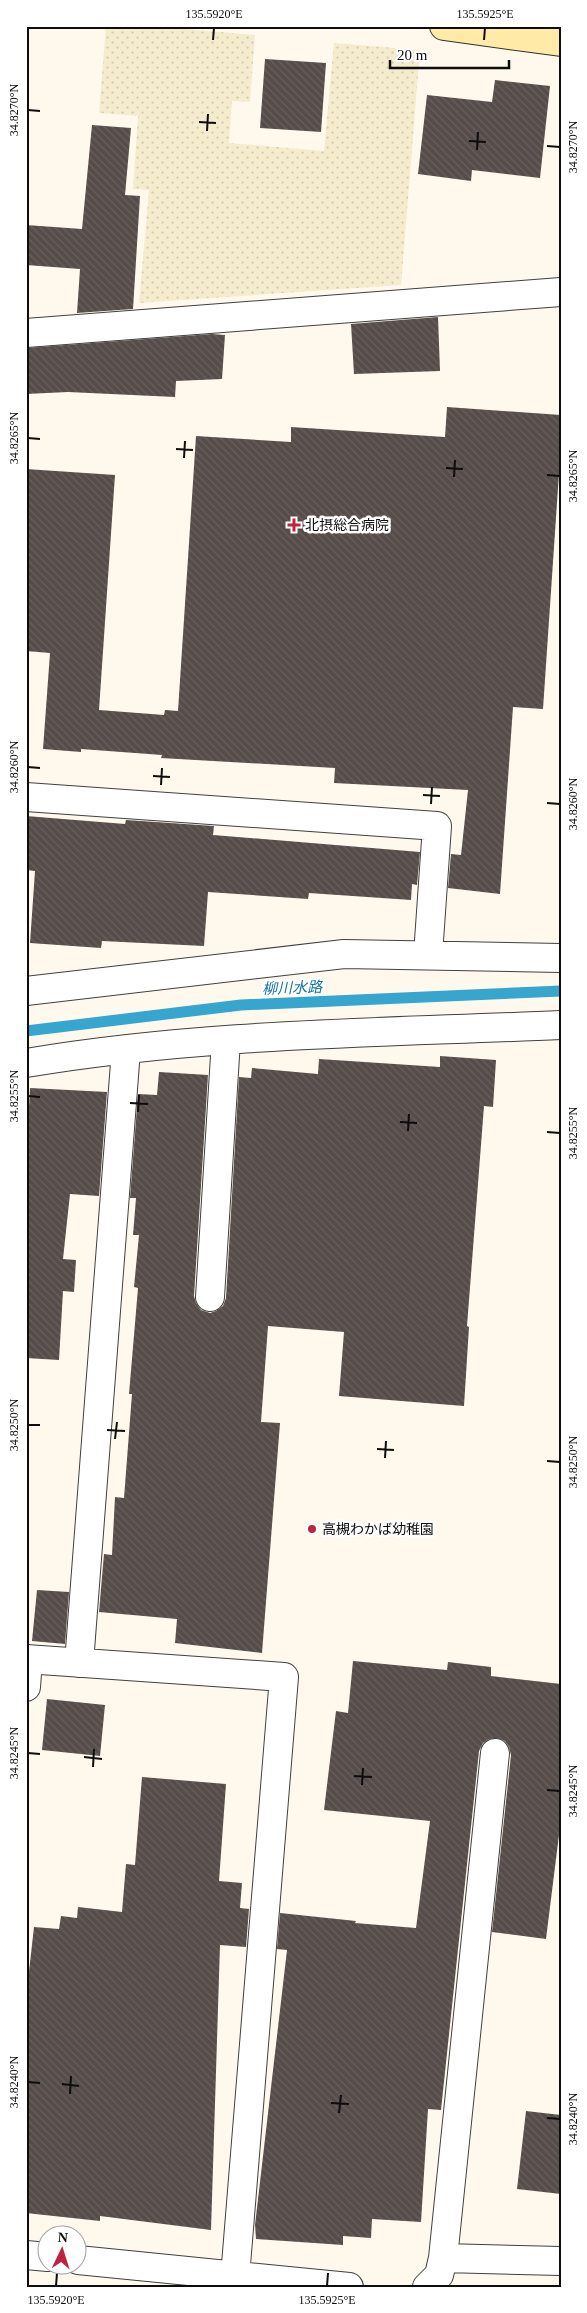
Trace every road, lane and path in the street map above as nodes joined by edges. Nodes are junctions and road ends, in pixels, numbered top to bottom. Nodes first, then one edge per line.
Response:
1 (444, 26) edge
2 (561, 42) edge
3 (561, 292) edge
4 (26, 333) edge
5 (26, 797) edge
6 (428, 955) junction
7 (561, 958) edge
8 (26, 991) edge
9 (561, 1025) edge
10 (226, 1040) junction
11 (126, 1050) junction
12 (26, 1063) edge
13 (210, 1297) dead end
14 (27, 1659) edge
15 (79, 1663) junction
16 (26, 1687) edge
17 (495, 1753) dead end
18 (443, 2258) junction
19 (88, 2261) edge
20 (561, 2261) edge
21 (235, 2277) junction
22 (336, 2286) edge
23 (427, 2287) edge

1 - 2 main road
3 - 4 street
5 - 6 street
6 - 7 street
6 - 8 street
9 - 10 street
10 - 11 street
10 - 13 street
11 - 12 street
11 - 15 street
14 - 15 street
14 - 16 street
15 - 21 street
17 - 18 street
18 - 20 street
18 - 23 street
19 - 21 street
21 - 22 street

